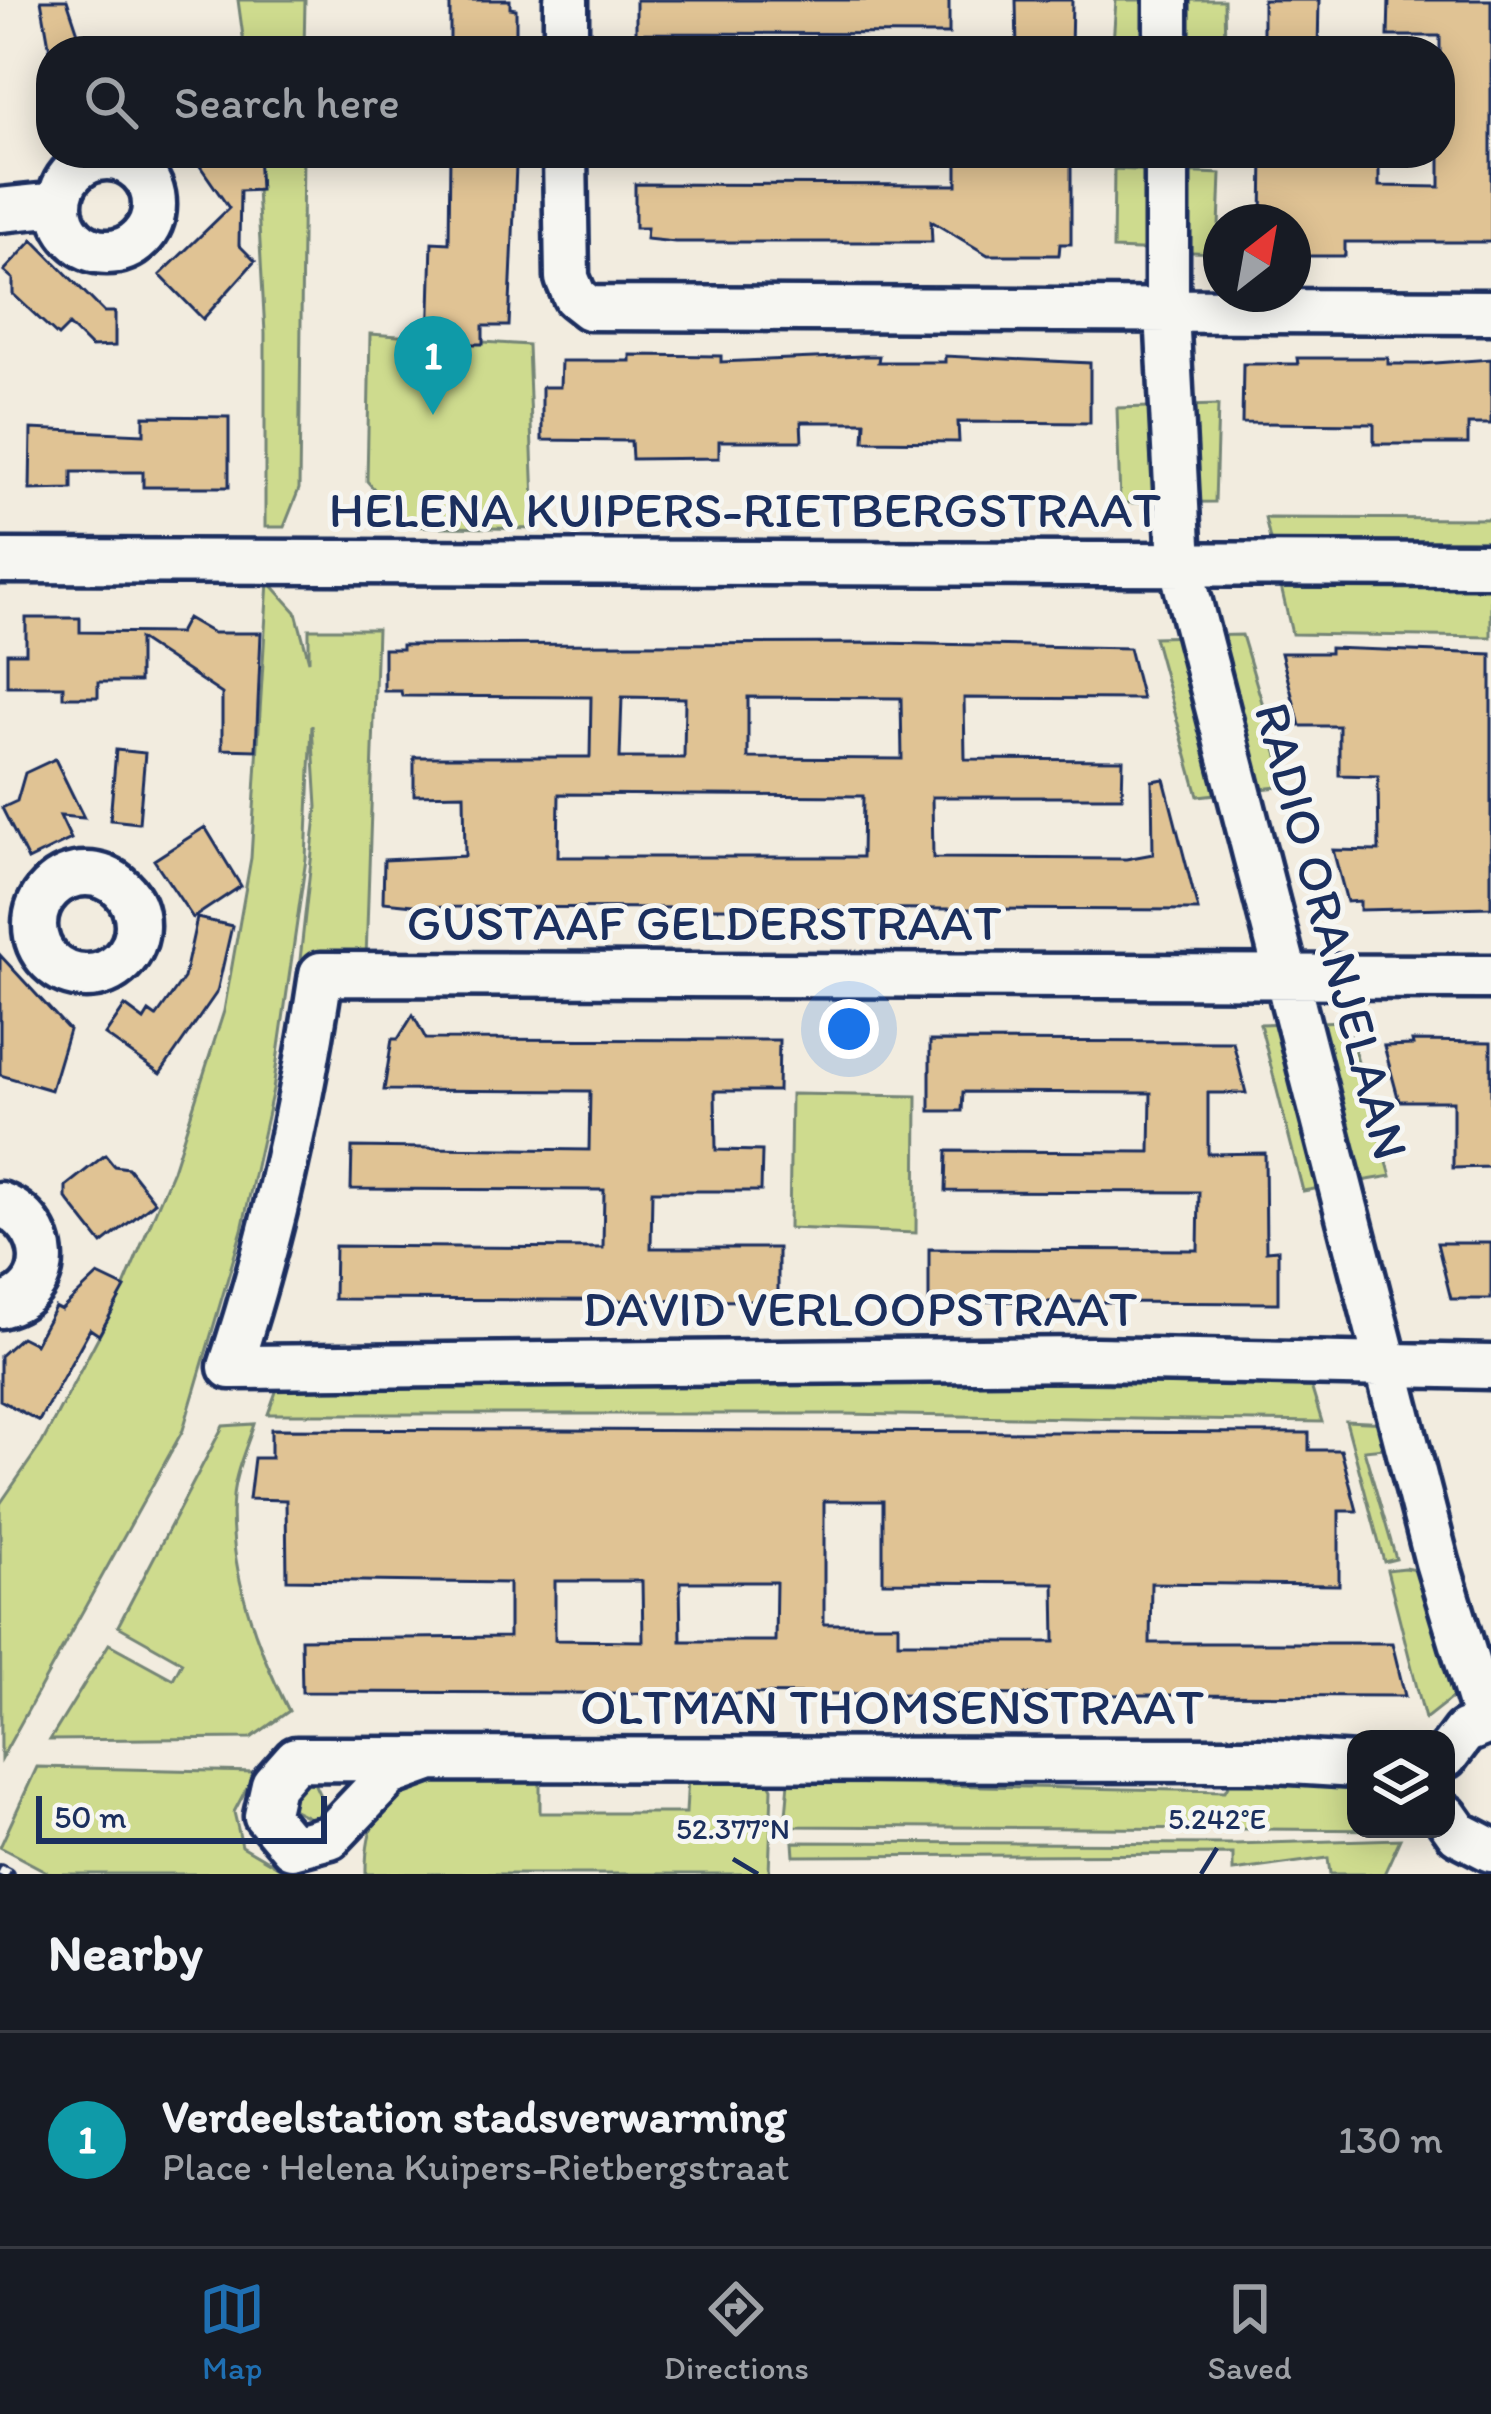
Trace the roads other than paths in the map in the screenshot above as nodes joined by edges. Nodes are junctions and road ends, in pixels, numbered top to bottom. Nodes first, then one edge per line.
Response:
1 (566, 0) edge
2 (1166, 0) edge
3 (566, 36) edge
4 (1166, 36) edge
5 (565, 168) edge
6 (1167, 168) edge
7 (59, 204) dead end
8 (0, 210) edge
9 (1167, 312) junction
10 (1491, 312) edge
11 (0, 560) edge
12 (1180, 562) junction
13 (1491, 565) edge
14 (1287, 976) junction
15 (1491, 977) edge
16 (0, 1204) edge
17 (0, 1306) edge
18 (1389, 1365) junction
19 (230, 1367) joint
20 (1491, 1367) edge
21 (1488, 1721) edge
22 (1455, 1744) edge
23 (429, 1760) dead end
24 (1347, 1765) edge

1 - 3 street
2 - 4 street
5 - 9 street
6 - 9 street, RADIO ORANJELAAN
7 - 8 street
9 - 10 street
9 - 12 street, RADIO ORANJELAAN
11 - 12 street, HELENA KUIPERS-RIETBERGSTRAAT
12 - 13 street, HELENA KUIPERS-RIETBERGSTRAAT
12 - 14 street, RADIO ORANJELAAN
14 - 15 street, GUSTAAF GELDERSTRAAT
14 - 18 street, RADIO ORANJELAAN
14 - 19 street, GUSTAAF GELDERSTRAAT
16 - 17 street
18 - 19 street, DAVID VERLOOPSTRAAT
18 - 20 street, DAVID VERLOOPSTRAAT
18 - 21 street, RADIO ORANJELAAN
21 - 22 street, RADIO ORANJELAAN
23 - 24 street, OLTMAN THOMSENSTRAAT

